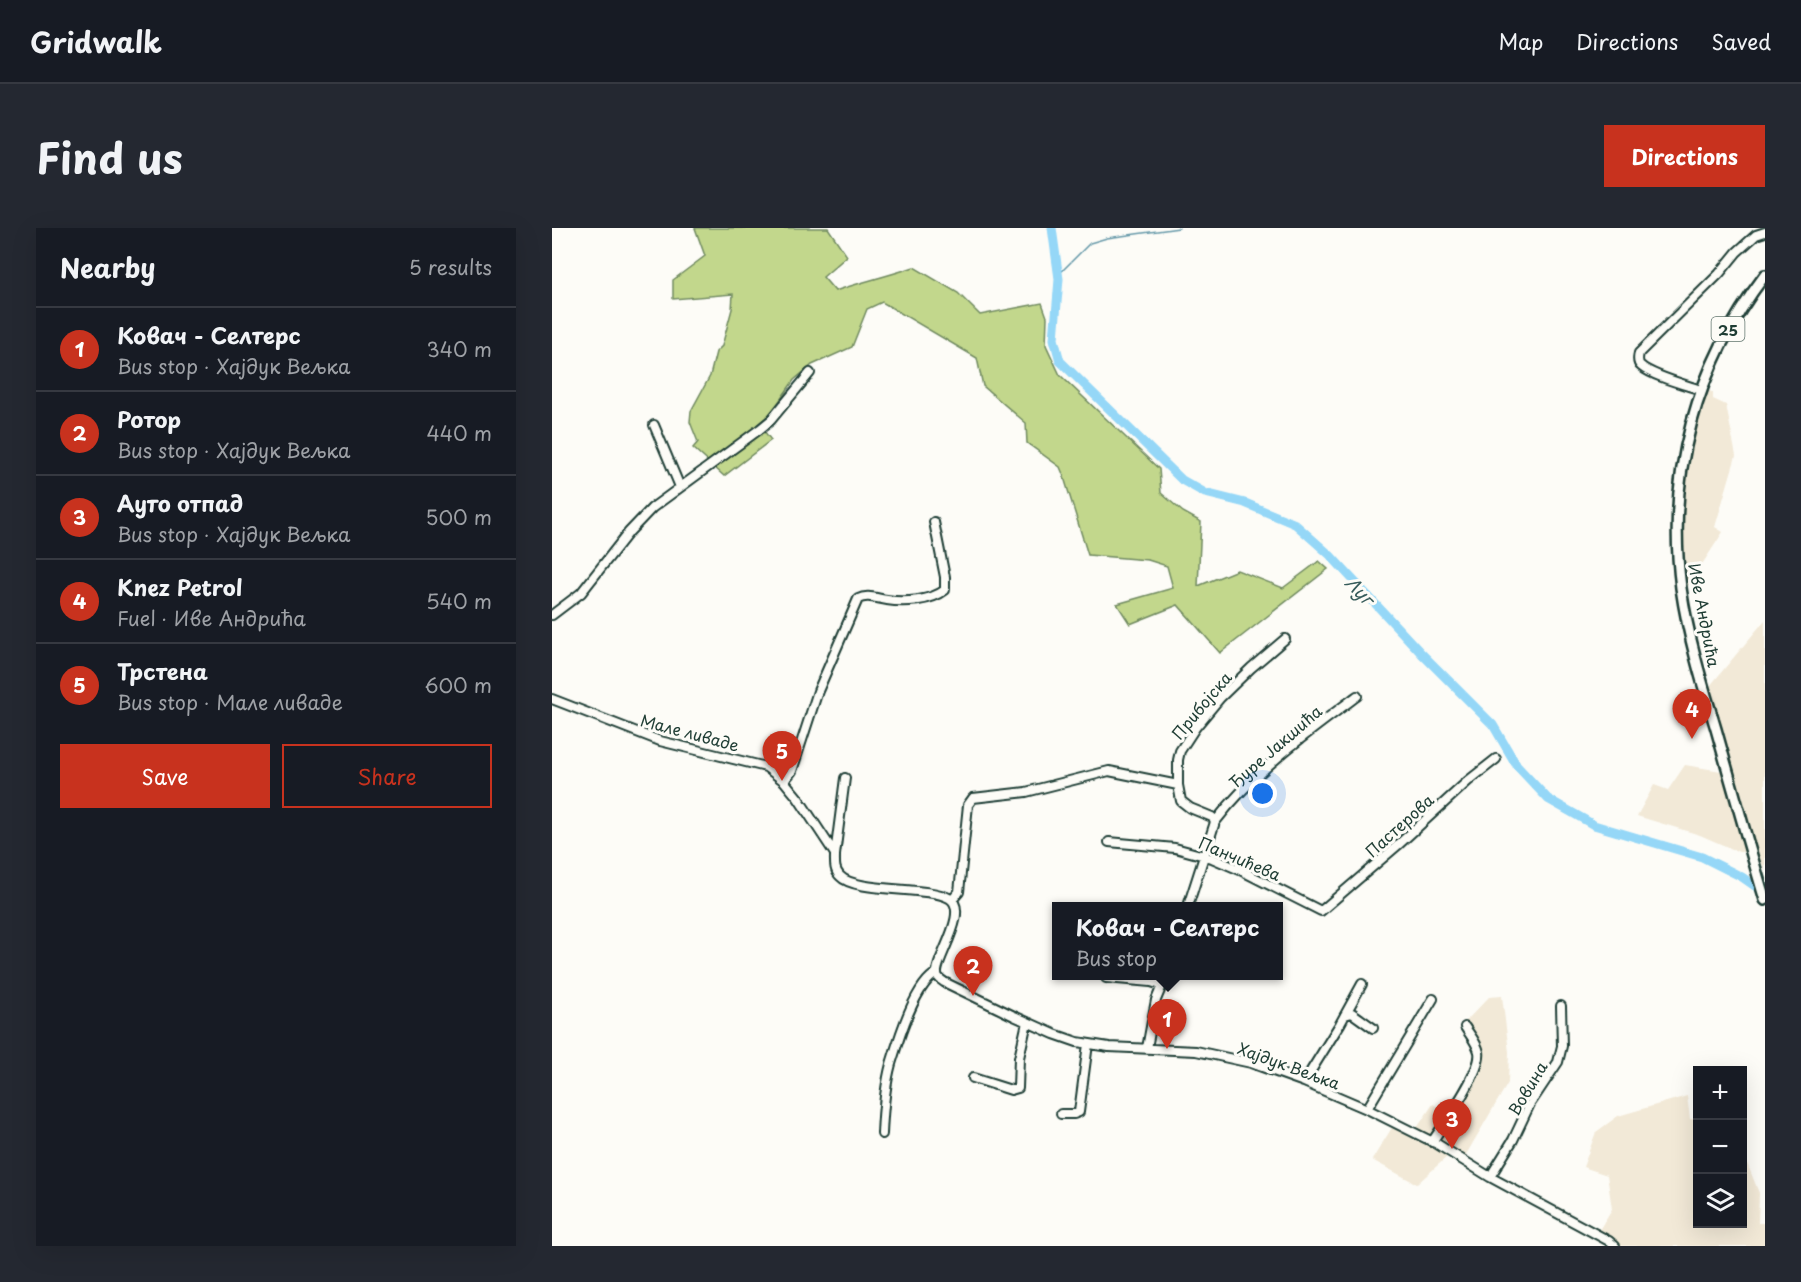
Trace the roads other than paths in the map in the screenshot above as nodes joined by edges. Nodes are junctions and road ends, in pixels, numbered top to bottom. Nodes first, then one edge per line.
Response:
1 (1765, 232) edge
2 (1765, 274) edge
3 (810, 373) dead end
4 (1701, 390) junction
5 (654, 425) dead end
6 (680, 487) junction
7 (934, 522) dead end
8 (552, 615) edge
9 (1285, 639) dead end
10 (1357, 696) dead end
11 (552, 699) edge
12 (1496, 759) dead end
13 (845, 778) dead end
14 (784, 781) junction
15 (1178, 785) junction
16 (1215, 822) junction
17 (1109, 842) dead end
18 (835, 855) junction
19 (1203, 856) junction
20 (952, 900) junction
21 (1765, 900) edge
22 (1189, 902) edge
23 (1321, 911) joint
24 (937, 973) junction
25 (1128, 980) edge
26 (1164, 980) edge
27 (1362, 984) dead end
28 (1161, 985) junction
29 (1433, 999) dead end
30 (1561, 1006) dead end
31 (1345, 1016) junction
32 (1027, 1022) junction
33 (1465, 1027) dead end
34 (1373, 1028) dead end
35 (1088, 1044) junction
36 (1147, 1048) junction
37 (973, 1078) dead end
38 (1304, 1082) junction
39 (1367, 1109) junction
40 (1061, 1114) dead end
41 (882, 1134) dead end
42 (1432, 1142) junction
43 (1490, 1177) junction
44 (1615, 1246) edge

1 - 4 street
2 - 4 main road, Иве Андрића / 25
3 - 6 street
4 - 21 main road, Иве Андрића / 25
5 - 6 street
6 - 8 street
7 - 14 street
9 - 15 street, Прибојска
10 - 16 street, Ђуре Јакшића
11 - 14 street, Мале ливаде
12 - 23 street, Пастерова
13 - 18 street
14 - 18 street
15 - 16 street
15 - 20 street
16 - 19 street
17 - 19 street, Панчићева
18 - 20 street
19 - 22 street
19 - 23 street, Панчићева
20 - 24 street
24 - 32 street, Хајдук Вељка
24 - 41 street
25 - 28 street
26 - 28 street
27 - 31 street
28 - 36 street
29 - 39 street
30 - 43 street, Вовина
31 - 34 street
31 - 38 street
32 - 35 street, Хајдук Вељка
32 - 37 street
33 - 42 street
35 - 36 street, Хајдук Вељка
35 - 40 street
36 - 38 street, Хајдук Вељка
38 - 39 street, Хајдук Вељка
39 - 42 street, Хајдук Вељка
42 - 43 street, Хајдук Вељка
43 - 44 street, Хајдук Вељка

